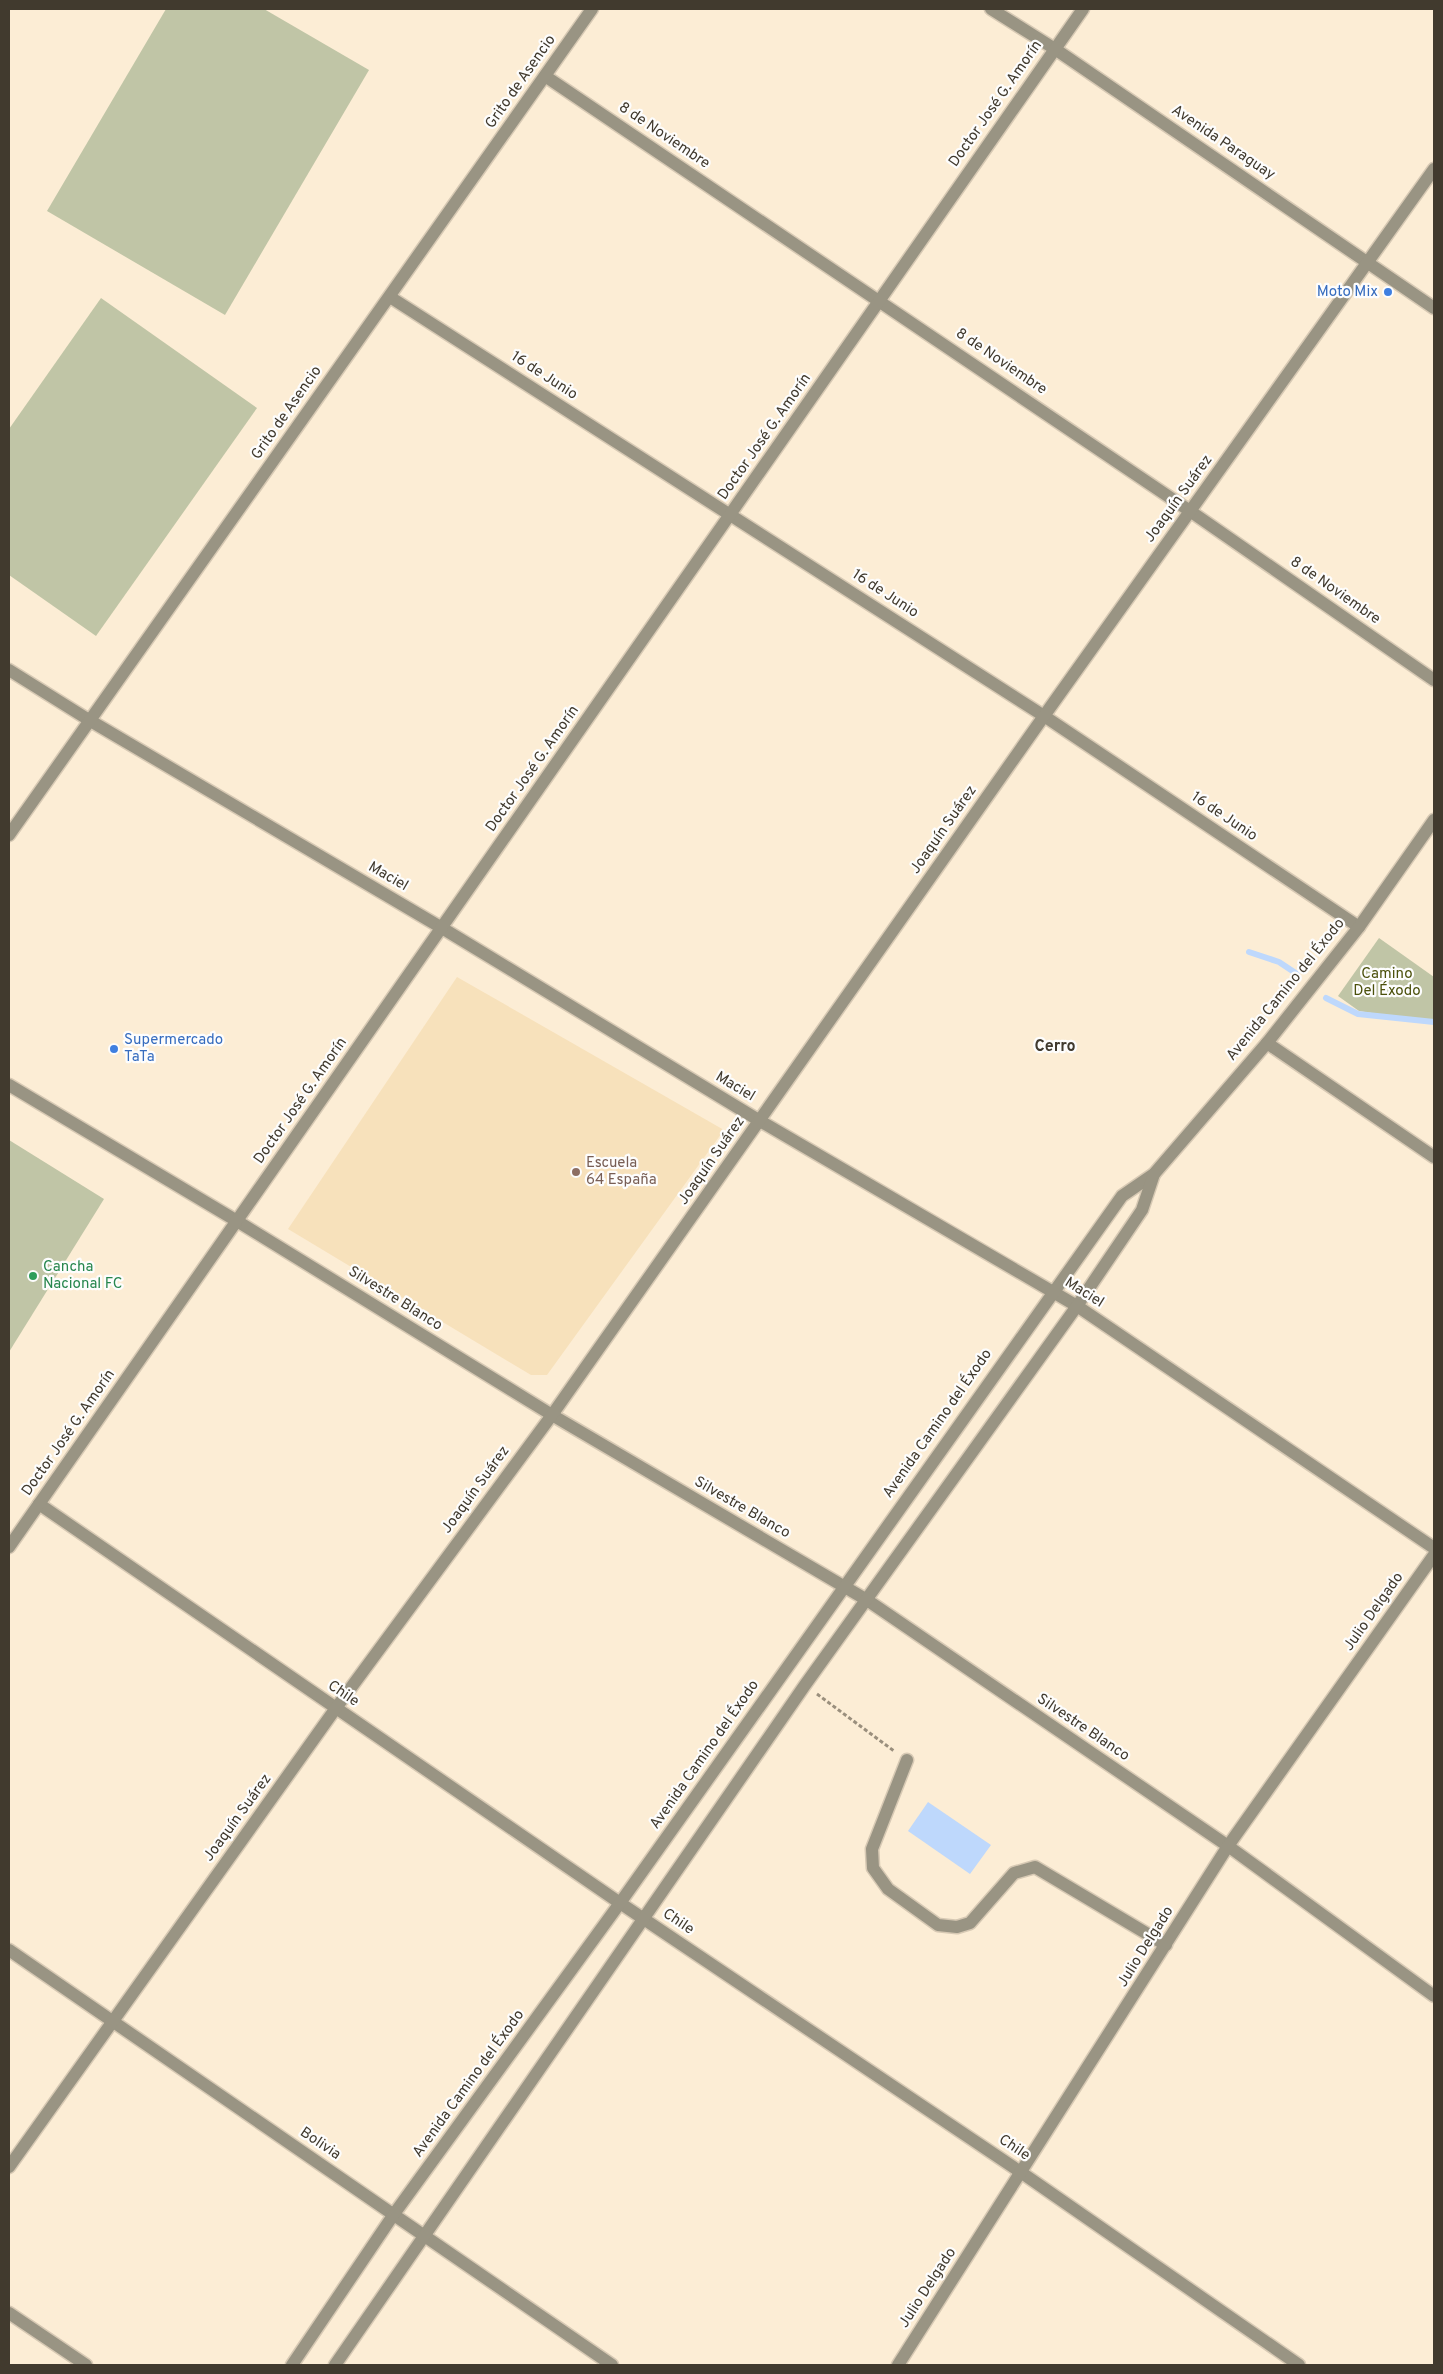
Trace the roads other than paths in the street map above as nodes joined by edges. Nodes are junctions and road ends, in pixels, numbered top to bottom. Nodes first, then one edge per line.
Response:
1 (592, 9) edge
2 (991, 9) edge
3 (1083, 9) edge
4 (1055, 49) junction
5 (545, 76) junction
6 (1434, 169) edge
7 (1368, 262) junction
8 (390, 297) junction
9 (880, 300) junction
10 (1434, 308) edge
11 (1190, 511) junction
12 (730, 514) junction
13 (9, 670) edge
14 (1434, 680) edge
15 (1044, 716) junction
16 (89, 720) junction
17 (1434, 820) edge
18 (9, 835) edge
19 (1359, 926) junction
20 (442, 928) junction
21 (1267, 1043) junction
22 (9, 1085) edge
23 (760, 1121) junction
24 (1434, 1157) edge
25 (1154, 1174) junction
26 (237, 1221) junction
27 (1052, 1292) junction
28 (1077, 1306) junction
29 (552, 1415) junction
30 (39, 1504) junction
31 (9, 1547) edge
32 (1434, 1548) edge
33 (1434, 1555) edge
34 (843, 1586) junction
35 (867, 1600) junction
36 (336, 1708) junction
37 (907, 1760) road end
38 (1228, 1846) junction
39 (620, 1903) junction
40 (643, 1918) junction
41 (1166, 1945) junction
42 (9, 1950) edge
43 (1434, 1996) edge
44 (112, 2021) junction
45 (9, 2167) edge
46 (1022, 2173) junction
47 (394, 2214) junction
48 (423, 2236) junction
49 (9, 2314) edge
50 (86, 2365) edge
51 (292, 2365) edge
52 (335, 2365) edge
53 (612, 2365) edge
54 (898, 2365) edge
55 (1299, 2365) edge

1 - 5 street, Grito de Asencio
2 - 4 street, Avenida Paraguay
3 - 4 street, Doctor José G. Amorín
4 - 7 street, Avenida Paraguay
4 - 9 street, Doctor José G. Amorín
5 - 8 street, Grito de Asencio
5 - 9 street, 8 de Noviembre
6 - 7 street, Joaquín Suárez
7 - 10 street, Avenida Paraguay
7 - 11 street, Joaquín Suárez
8 - 12 street, 16 de Junio
8 - 16 street, Grito de Asencio
9 - 11 street, 8 de Noviembre
9 - 12 street, Doctor José G. Amorín
11 - 14 street, 8 de Noviembre
11 - 15 street, Joaquín Suárez
12 - 15 street, 16 de Junio
12 - 20 street, Doctor José G. Amorín
13 - 16 street, Maciel
15 - 19 street, 16 de Junio
15 - 23 street, Joaquín Suárez
16 - 18 street, Grito de Asencio
16 - 20 street, Maciel
17 - 19 street, Avenida Camino del Éxodo
19 - 21 street, Avenida Camino del Éxodo
20 - 23 street, Maciel
20 - 26 street, Doctor José G. Amorín
21 - 24 street
21 - 25 street, Avenida Camino del Éxodo
22 - 26 street, Silvestre Blanco
23 - 27 street, Maciel
23 - 29 street, Joaquín Suárez
25 - 27 street, Avenida Camino del Éxodo
25 - 28 street, Avenida Camino del Éxodo
26 - 29 street, Silvestre Blanco
26 - 30 street, Doctor José G. Amorín
27 - 28 street, Maciel
27 - 34 street, Avenida Camino del Éxodo
28 - 32 street, Maciel
28 - 35 street, Avenida Camino del Éxodo
29 - 34 street, Silvestre Blanco
29 - 36 street, Joaquín Suárez
30 - 31 street, Doctor José G. Amorín
30 - 36 street, Chile
33 - 38 street, Julio Delgado
34 - 35 street, Silvestre Blanco
34 - 39 street, Avenida Camino del Éxodo
35 - 38 street, Silvestre Blanco
35 - 40 street, Avenida Camino del Éxodo
36 - 39 street, Chile
36 - 44 street, Joaquín Suárez
37 - 41 street
38 - 41 street, Julio Delgado
38 - 43 street, Silvestre Blanco
39 - 40 street, Chile
39 - 47 street, Avenida Camino del Éxodo
40 - 46 street, Chile
40 - 48 street, Avenida Camino del Éxodo
41 - 46 street, Julio Delgado
42 - 44 street, Bolivia
44 - 45 street, Joaquín Suárez
44 - 47 street, Bolivia
46 - 54 street, Julio Delgado
46 - 55 street, Chile
47 - 48 street, Bolivia
47 - 51 street, Avenida Camino del Éxodo
48 - 52 street, Avenida Camino del Éxodo
48 - 53 street, Bolivia
49 - 50 street

